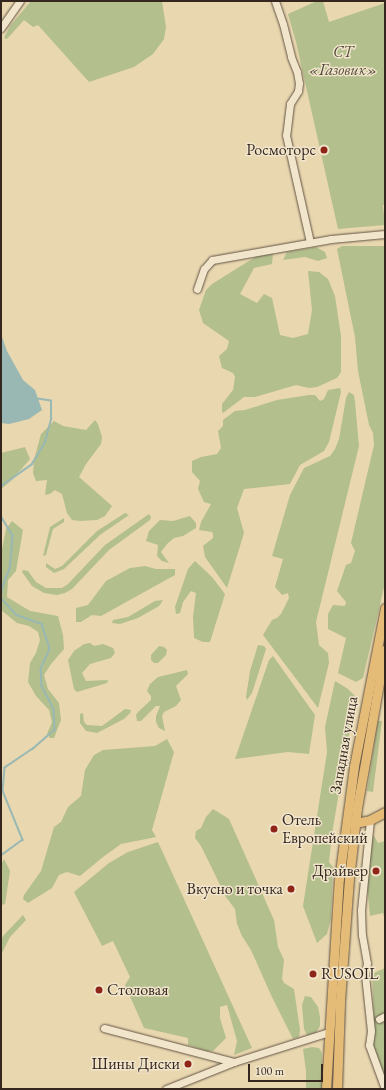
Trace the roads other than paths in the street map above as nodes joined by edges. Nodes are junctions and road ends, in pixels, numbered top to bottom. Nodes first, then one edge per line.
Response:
1 (20, 1) edge
2 (274, 1) edge
3 (1, 28) edge
4 (385, 234) edge
5 (310, 242) junction
6 (197, 289) dead end
7 (385, 608) edge
8 (385, 649) edge
9 (383, 665) edge
10 (381, 682) edge
11 (385, 812) edge
12 (370, 820) junction
13 (355, 823) junction
14 (104, 1028) dead end
15 (329, 1032) junction
16 (234, 1062) junction
17 (166, 1089) edge
18 (326, 1089) edge
19 (338, 1089) edge
20 (385, 1089) edge

1 - 3 street
2 - 5 street
4 - 5 street
5 - 6 street
7 - 15 main road, Западная улица
8 - 9 main road, Западная улица
9 - 10 main road, Западная улица
10 - 13 main road, Западная улица
11 - 12 main road
12 - 13 main road
12 - 20 street
13 - 19 main road, Западная улица
14 - 16 street
15 - 16 street
15 - 18 main road, Западная улица
16 - 17 street

